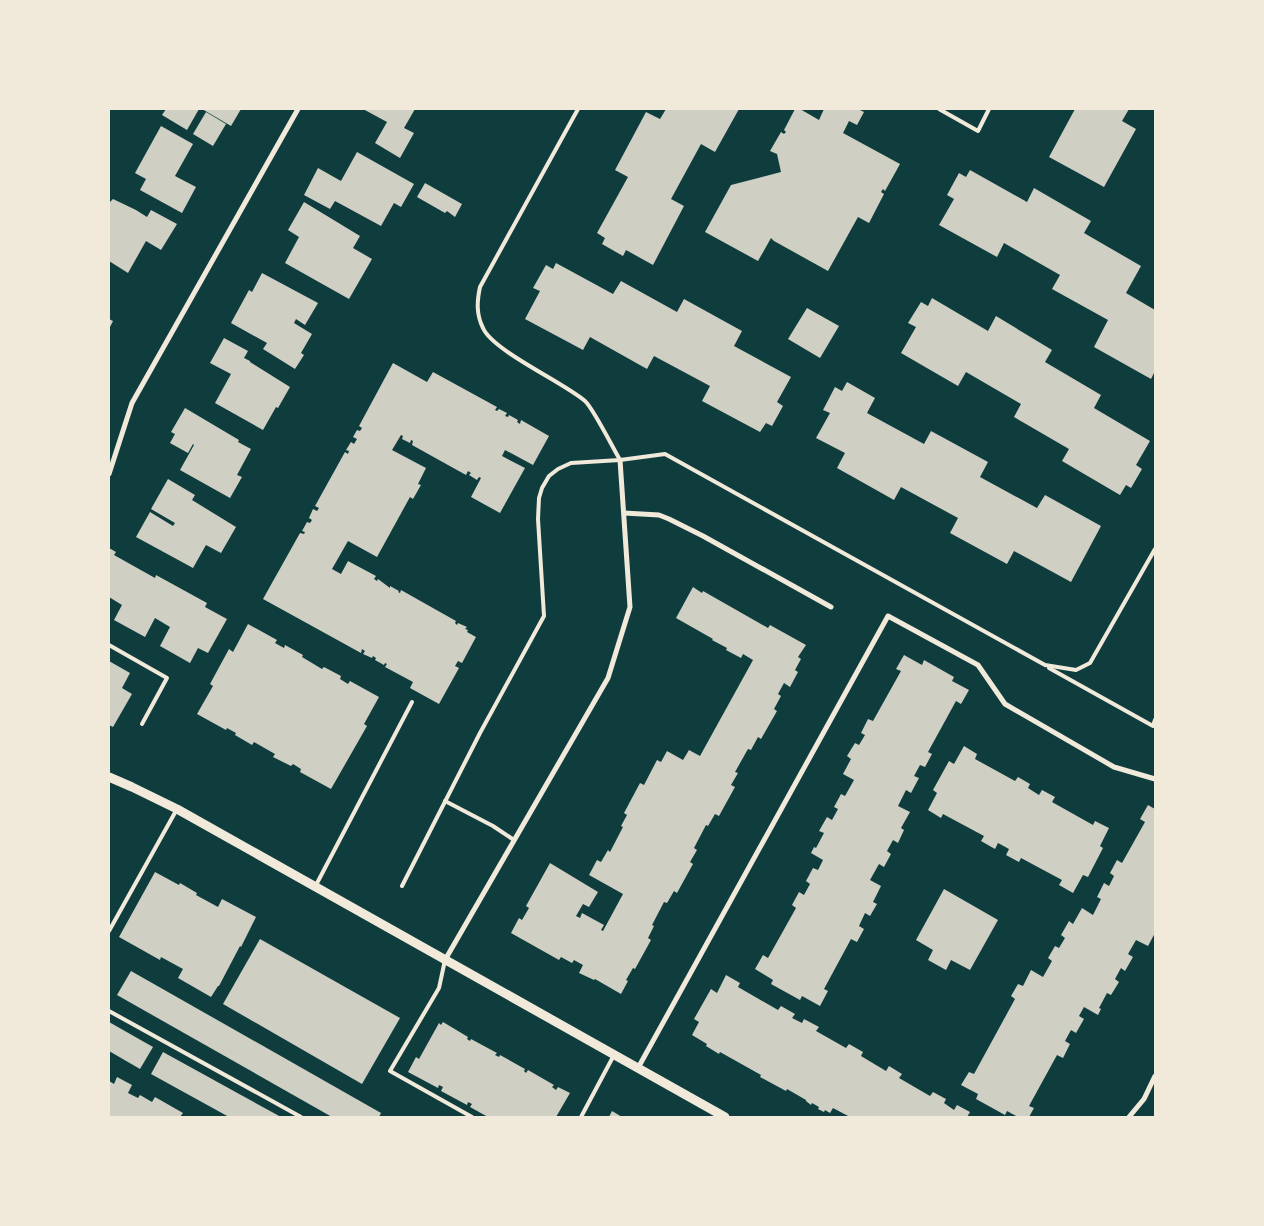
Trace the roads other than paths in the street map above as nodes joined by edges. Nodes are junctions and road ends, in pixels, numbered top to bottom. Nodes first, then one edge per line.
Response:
1 (298, 109) edge
2 (578, 109) edge
3 (938, 109) edge
4 (989, 109) edge
5 (620, 460) junction
6 (109, 474) edge
7 (624, 514) junction
8 (1155, 551) edge
9 (830, 607) dead end
10 (109, 645) edge
11 (1045, 665) junction
12 (412, 702) dead end
13 (1155, 720) edge
14 (142, 724) dead end
15 (109, 777) edge
16 (1155, 779) edge
17 (445, 802) junction
18 (177, 809) junction
19 (514, 840) junction
20 (402, 886) dead end
21 (315, 887) junction
22 (109, 931) edge
23 (445, 960) junction
24 (109, 1011) edge
25 (614, 1055) junction
26 (638, 1068) junction
27 (1155, 1076) edge
28 (301, 1117) edge
29 (472, 1117) edge
30 (581, 1117) edge
31 (725, 1117) edge
32 (1129, 1117) edge

1 - 6 street
2 - 5 lane
3 - 4 lane
5 - 7 street
5 - 11 lane
5 - 17 lane
7 - 9 street
7 - 19 street
8 - 11 lane
10 - 14 lane
11 - 13 lane
12 - 21 lane
15 - 18 street
16 - 26 street
17 - 19 lane
17 - 20 lane
18 - 21 street
18 - 22 lane
19 - 23 street
21 - 23 street
23 - 25 street
23 - 29 lane
24 - 28 lane
25 - 26 street
25 - 30 lane
26 - 31 street
27 - 32 street

